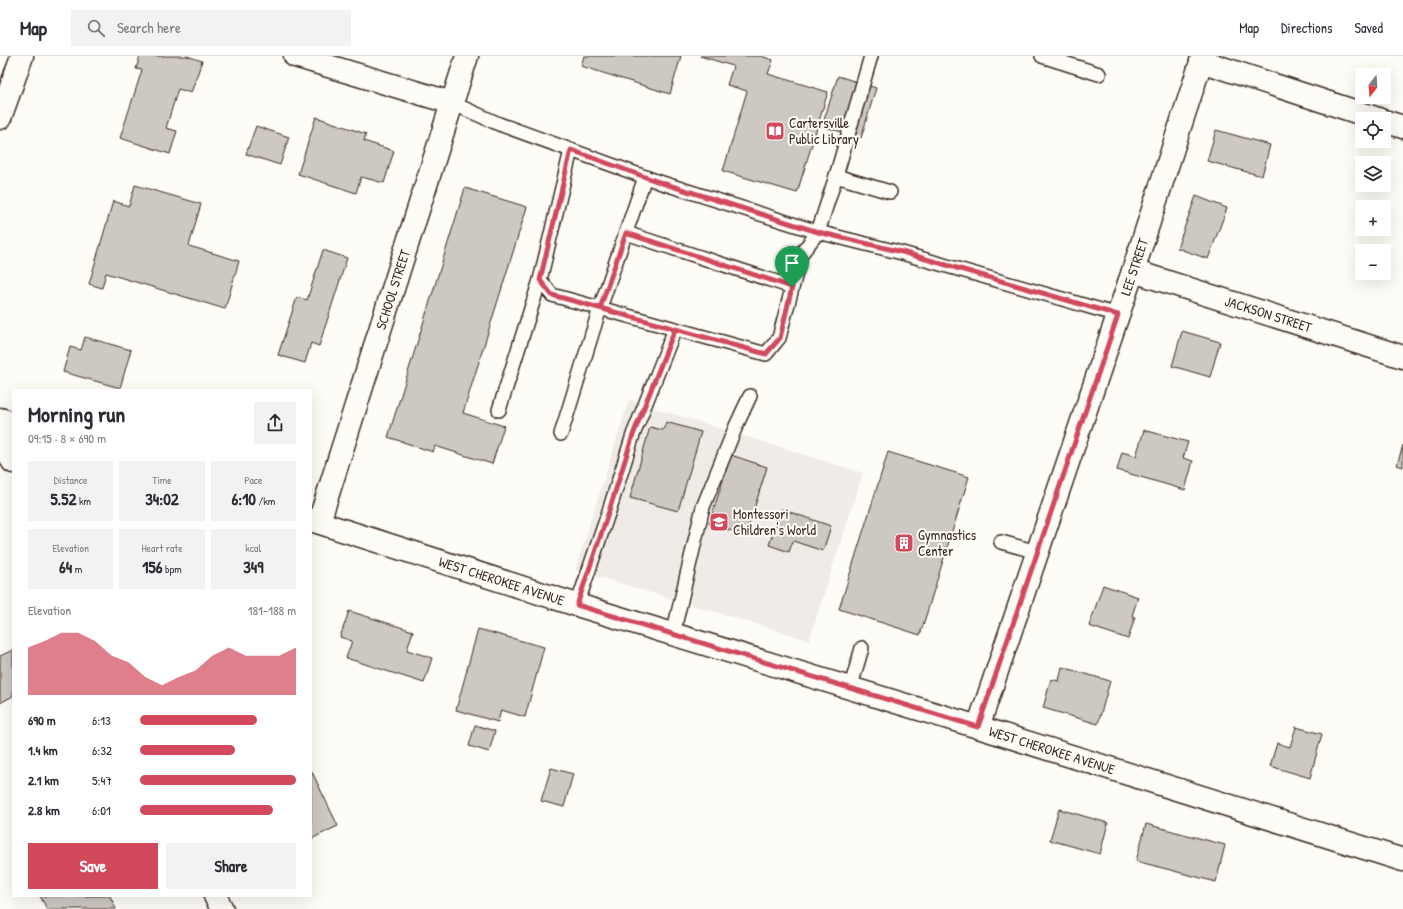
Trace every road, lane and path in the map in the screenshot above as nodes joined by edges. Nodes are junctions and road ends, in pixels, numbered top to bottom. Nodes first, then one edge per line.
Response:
1 (22, 56) edge
2 (295, 56) edge
3 (468, 56) edge
4 (871, 56) edge
5 (1042, 56) edge
6 (1202, 58) edge
7 (1099, 74) dead end
8 (452, 103) junction
9 (1358, 112) edge
10 (0, 118) edge
11 (1391, 123) edge
12 (1403, 127) edge
13 (571, 150) junction
14 (836, 176) junction
15 (645, 177) junction
16 (890, 192) dead end
17 (818, 232) junction
18 (626, 233) junction
19 (1133, 271) junction
20 (540, 280) junction
21 (792, 287) junction
22 (600, 308) junction
23 (1118, 315) junction
24 (675, 329) junction
25 (1403, 357) edge
26 (750, 396) dead end
27 (499, 410) dead end
28 (0, 419) edge
29 (12, 423) edge
30 (0, 434) edge
31 (561, 434) dead end
32 (12, 460) edge
33 (315, 521) edge
34 (1001, 542) dead end
35 (1037, 552) junction
36 (577, 605) junction
37 (673, 634) junction
38 (862, 648) dead end
39 (850, 688) junction
40 (978, 727) junction
41 (1403, 860) edge
42 (216, 897) edge
43 (222, 909) edge

1 - 10 street
2 - 8 street
3 - 8 street, SCHOOL STREET
4 - 14 lane
5 - 7 lane
6 - 9 street
6 - 19 street, LEE STREET
8 - 13 lane
8 - 33 street, SCHOOL STREET
11 - 12 street
13 - 15 lane
13 - 20 lane
14 - 16 lane
14 - 17 lane
15 - 17 lane
15 - 18 lane
17 - 21 lane
17 - 23 lane
18 - 21 lane
18 - 22 lane
19 - 23 street, LEE STREET
19 - 25 street, JACKSON STREET
20 - 22 lane
20 - 27 lane
21 - 24 lane
22 - 24 lane
22 - 31 lane
23 - 35 street, LEE STREET
24 - 36 lane
26 - 37 lane
28 - 29 street
30 - 32 street
33 - 36 street, WEST CHEROKEE AVENUE
34 - 35 lane
35 - 40 street, LEE STREET
36 - 37 street, WEST CHEROKEE AVENUE
37 - 39 street, WEST CHEROKEE AVENUE
38 - 39 lane
39 - 40 street, WEST CHEROKEE AVENUE
40 - 41 street, WEST CHEROKEE AVENUE
42 - 43 street

